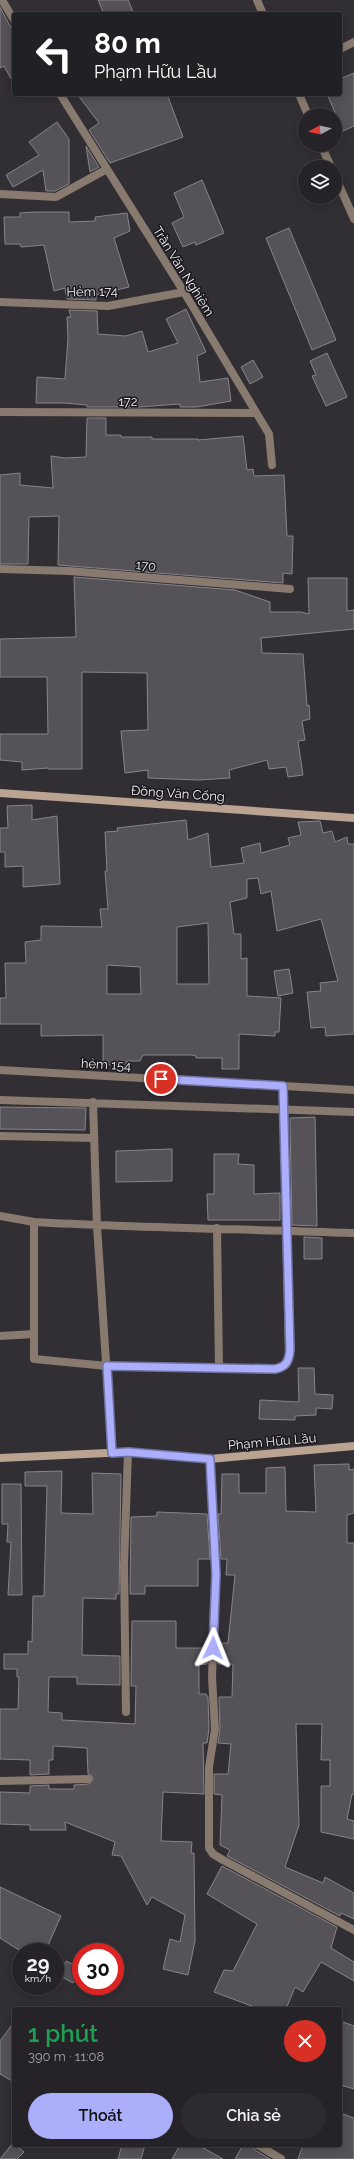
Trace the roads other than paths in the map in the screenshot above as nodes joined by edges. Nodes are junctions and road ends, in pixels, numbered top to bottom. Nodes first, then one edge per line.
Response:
1 (2, 0) edge
2 (257, 0) edge
3 (262, 12) edge
4 (12, 17) edge
5 (354, 42) edge
6 (342, 48) edge
7 (61, 96) edge
8 (300, 96) edge
9 (305, 108) edge
10 (107, 169) junction
11 (342, 192) edge
12 (0, 194) edge
13 (354, 219) edge
14 (184, 292) junction
15 (0, 302) edge
16 (0, 412) edge
17 (256, 413) junction
18 (272, 465) dead end
19 (0, 569) edge
20 (290, 589) dead end
21 (0, 793) edge
22 (354, 818) edge
23 (0, 1070) edge
24 (283, 1086) junction
25 (354, 1090) edge
26 (0, 1100) edge
27 (93, 1102) junction
28 (284, 1108) junction
29 (354, 1112) edge
30 (0, 1136) edge
31 (93, 1138) junction
32 (0, 1216) edge
33 (34, 1222) junction
34 (97, 1226) junction
35 (217, 1228) junction
36 (286, 1231) junction
37 (354, 1233) edge
38 (34, 1334) junction
39 (0, 1336) edge
40 (107, 1366) junction
41 (219, 1368) junction
42 (354, 1446) edge
43 (128, 1452) junction
44 (112, 1453) junction
45 (0, 1458) edge
46 (210, 1459) junction
47 (126, 1712) dead end
48 (88, 1779) dead end
49 (0, 1781) edge
50 (354, 1930) edge
51 (261, 2147) edge
52 (281, 2159) edge

1 - 4 street
2 - 3 street
5 - 6 street
7 - 10 street, Trần Văn Nghiêm
8 - 9 street
10 - 12 street
10 - 14 street, Trần Văn Nghiêm
11 - 13 street
14 - 15 street, Hẻm 174
14 - 17 street, Trần Văn Nghiêm
16 - 17 street, 172
17 - 18 street, Trần Văn Nghiêm
19 - 20 street, 170
21 - 22 street, Đồng Văn Cống
23 - 24 street, hẻm 154
24 - 25 street, hẻm 154
24 - 28 street
26 - 27 street
27 - 28 street
27 - 31 street
28 - 29 street
28 - 36 street
30 - 31 street
31 - 34 street
32 - 33 street
33 - 34 street
33 - 38 street
34 - 35 street
34 - 40 street
35 - 36 street
35 - 41 street
36 - 37 street
36 - 41 street
38 - 39 street
38 - 40 street
40 - 41 street
40 - 44 street
42 - 46 street, Phạm Hữu Lầu
43 - 44 street, Phạm Hữu Lầu
43 - 46 street, Phạm Hữu Lầu
43 - 47 street
44 - 45 street, Phạm Hữu Lầu
46 - 50 street
48 - 49 street
51 - 52 street

